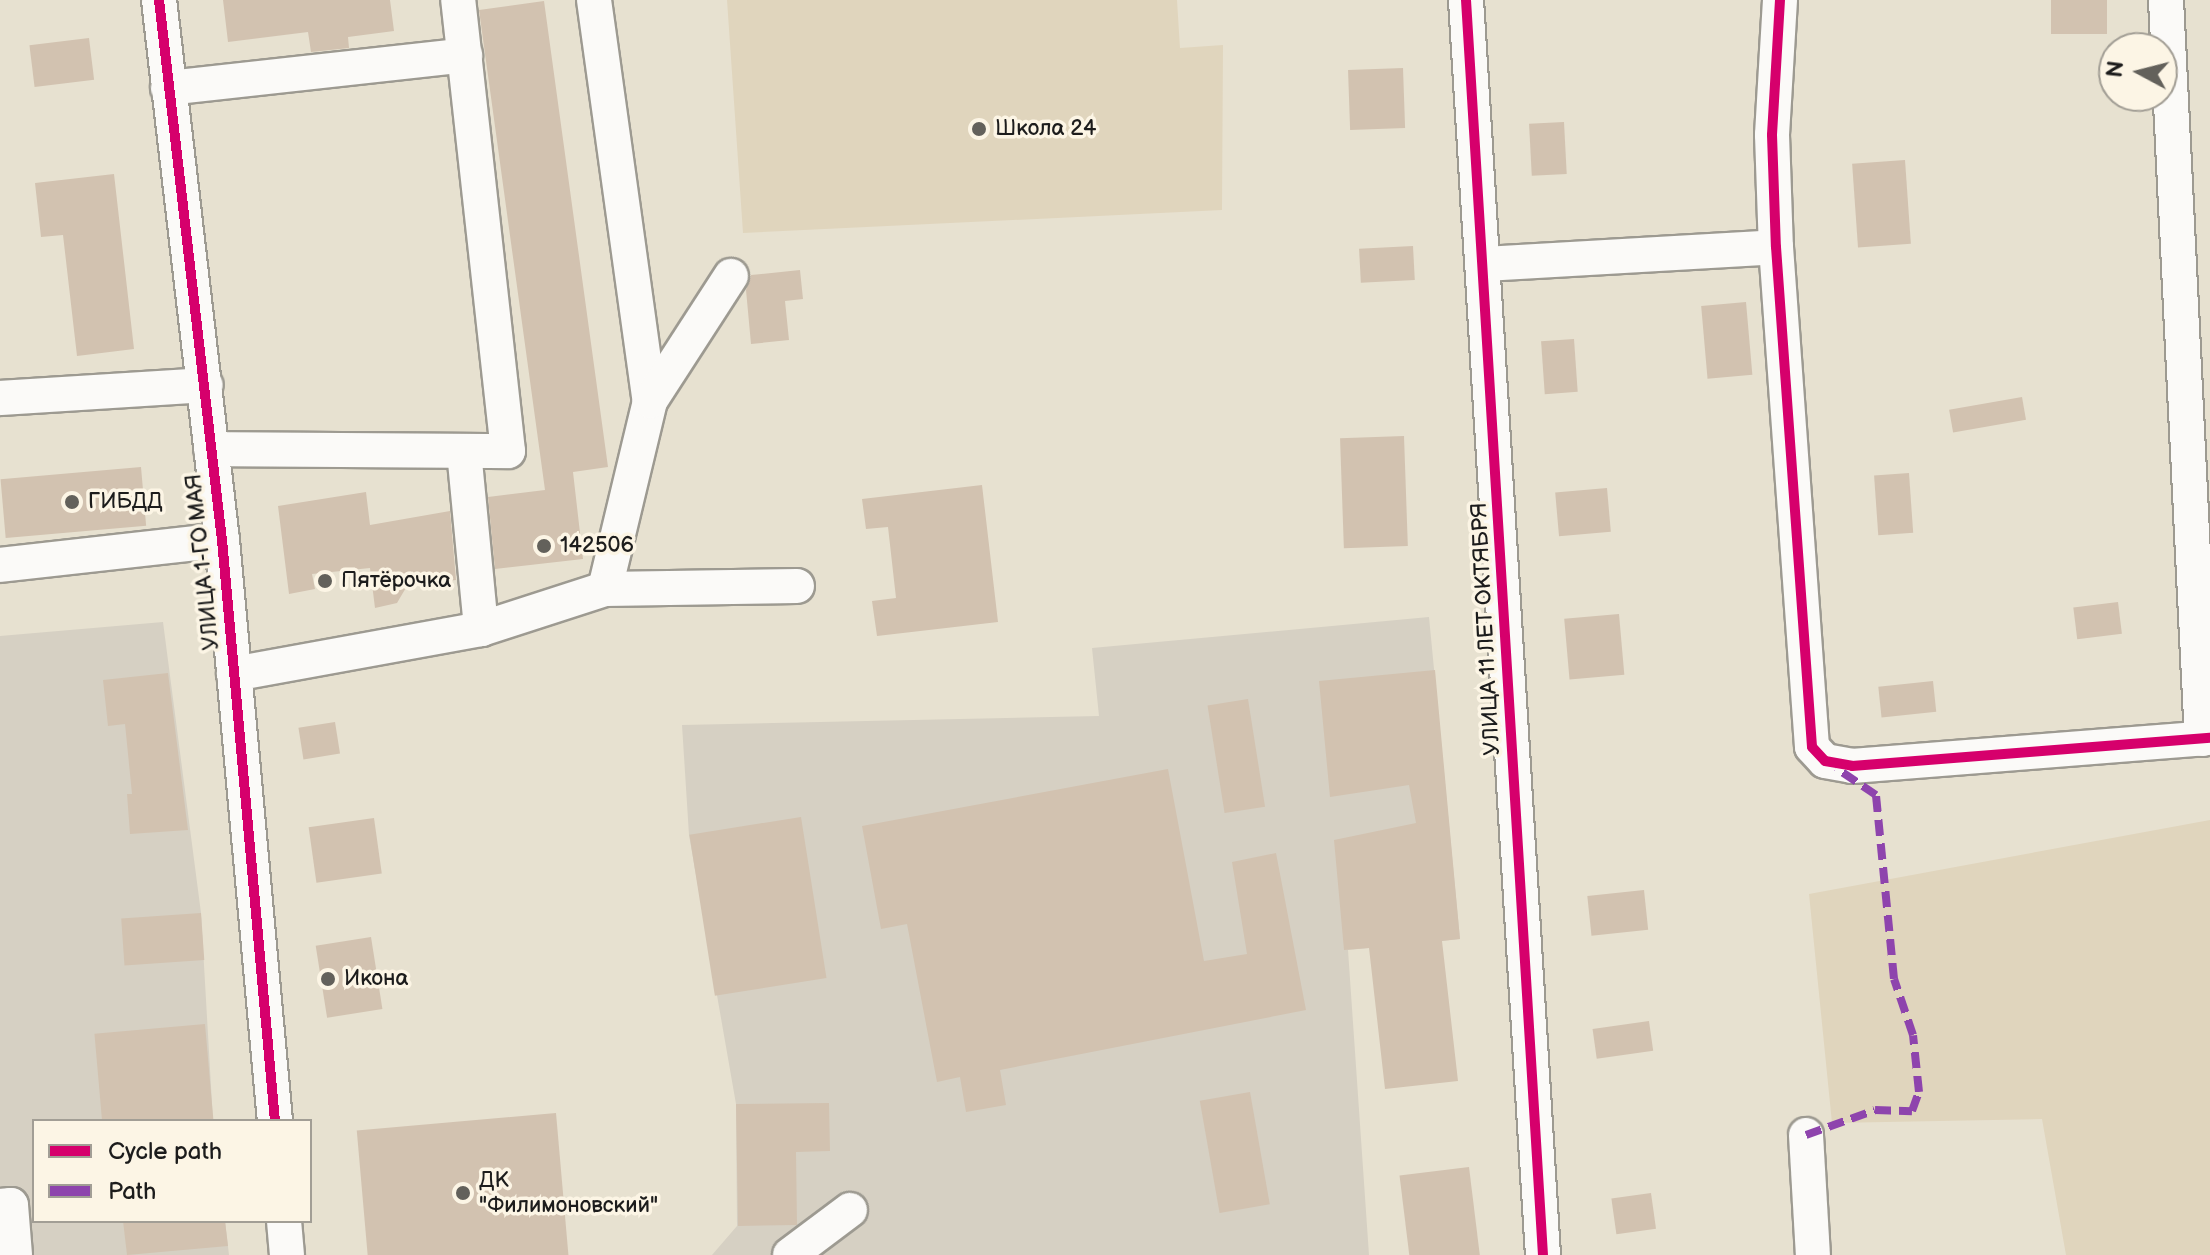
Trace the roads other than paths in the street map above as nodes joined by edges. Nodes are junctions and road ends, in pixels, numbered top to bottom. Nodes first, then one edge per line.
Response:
1 (159, 0) edge
2 (458, 0) edge
3 (594, 0) edge
4 (1466, 0) edge
5 (1780, 0) edge
6 (2166, 0) edge
7 (465, 55) junction
8 (168, 88) junction
9 (1776, 247) junction
10 (1484, 264) junction
11 (731, 276) dead end
12 (206, 385) junction
13 (0, 398) edge
14 (650, 401) junction
15 (211, 449) junction
16 (464, 451) junction
17 (222, 540) junction
18 (0, 565) edge
19 (797, 586) dead end
20 (605, 589) junction
21 (481, 629) junction
22 (234, 674) junction
23 (2206, 739) edge
24 (275, 1119) edge
25 (1806, 1135) dead end
26 (0, 1206) edge
27 (850, 1210) dead end
28 (284, 1223) edge
29 (15, 1255) edge
30 (287, 1255) edge
31 (790, 1255) edge
32 (1543, 1255) edge
33 (1813, 1255) edge

1 - 8 street, УЛИЦА 1-ГО МАЯ
2 - 7 street
3 - 14 street
4 - 10 street, УЛИЦА 11 ЛЕТ ОКТЯБРЯ
5 - 9 street
6 - 23 street
7 - 8 street
7 - 16 street
8 - 12 street, УЛИЦА 1-ГО МАЯ
9 - 10 street
9 - 23 street
10 - 32 street, УЛИЦА 11 ЛЕТ ОКТЯБРЯ
11 - 14 street
12 - 13 street
12 - 15 street, УЛИЦА 1-ГО МАЯ
14 - 20 street
15 - 16 street
15 - 17 street, УЛИЦА 1-ГО МАЯ
16 - 21 street
17 - 18 street
17 - 22 street, УЛИЦА 1-ГО МАЯ
19 - 20 street
20 - 21 street
21 - 22 street
22 - 24 street, УЛИЦА 1-ГО МАЯ
25 - 33 street
26 - 29 street
27 - 31 street
28 - 30 street

